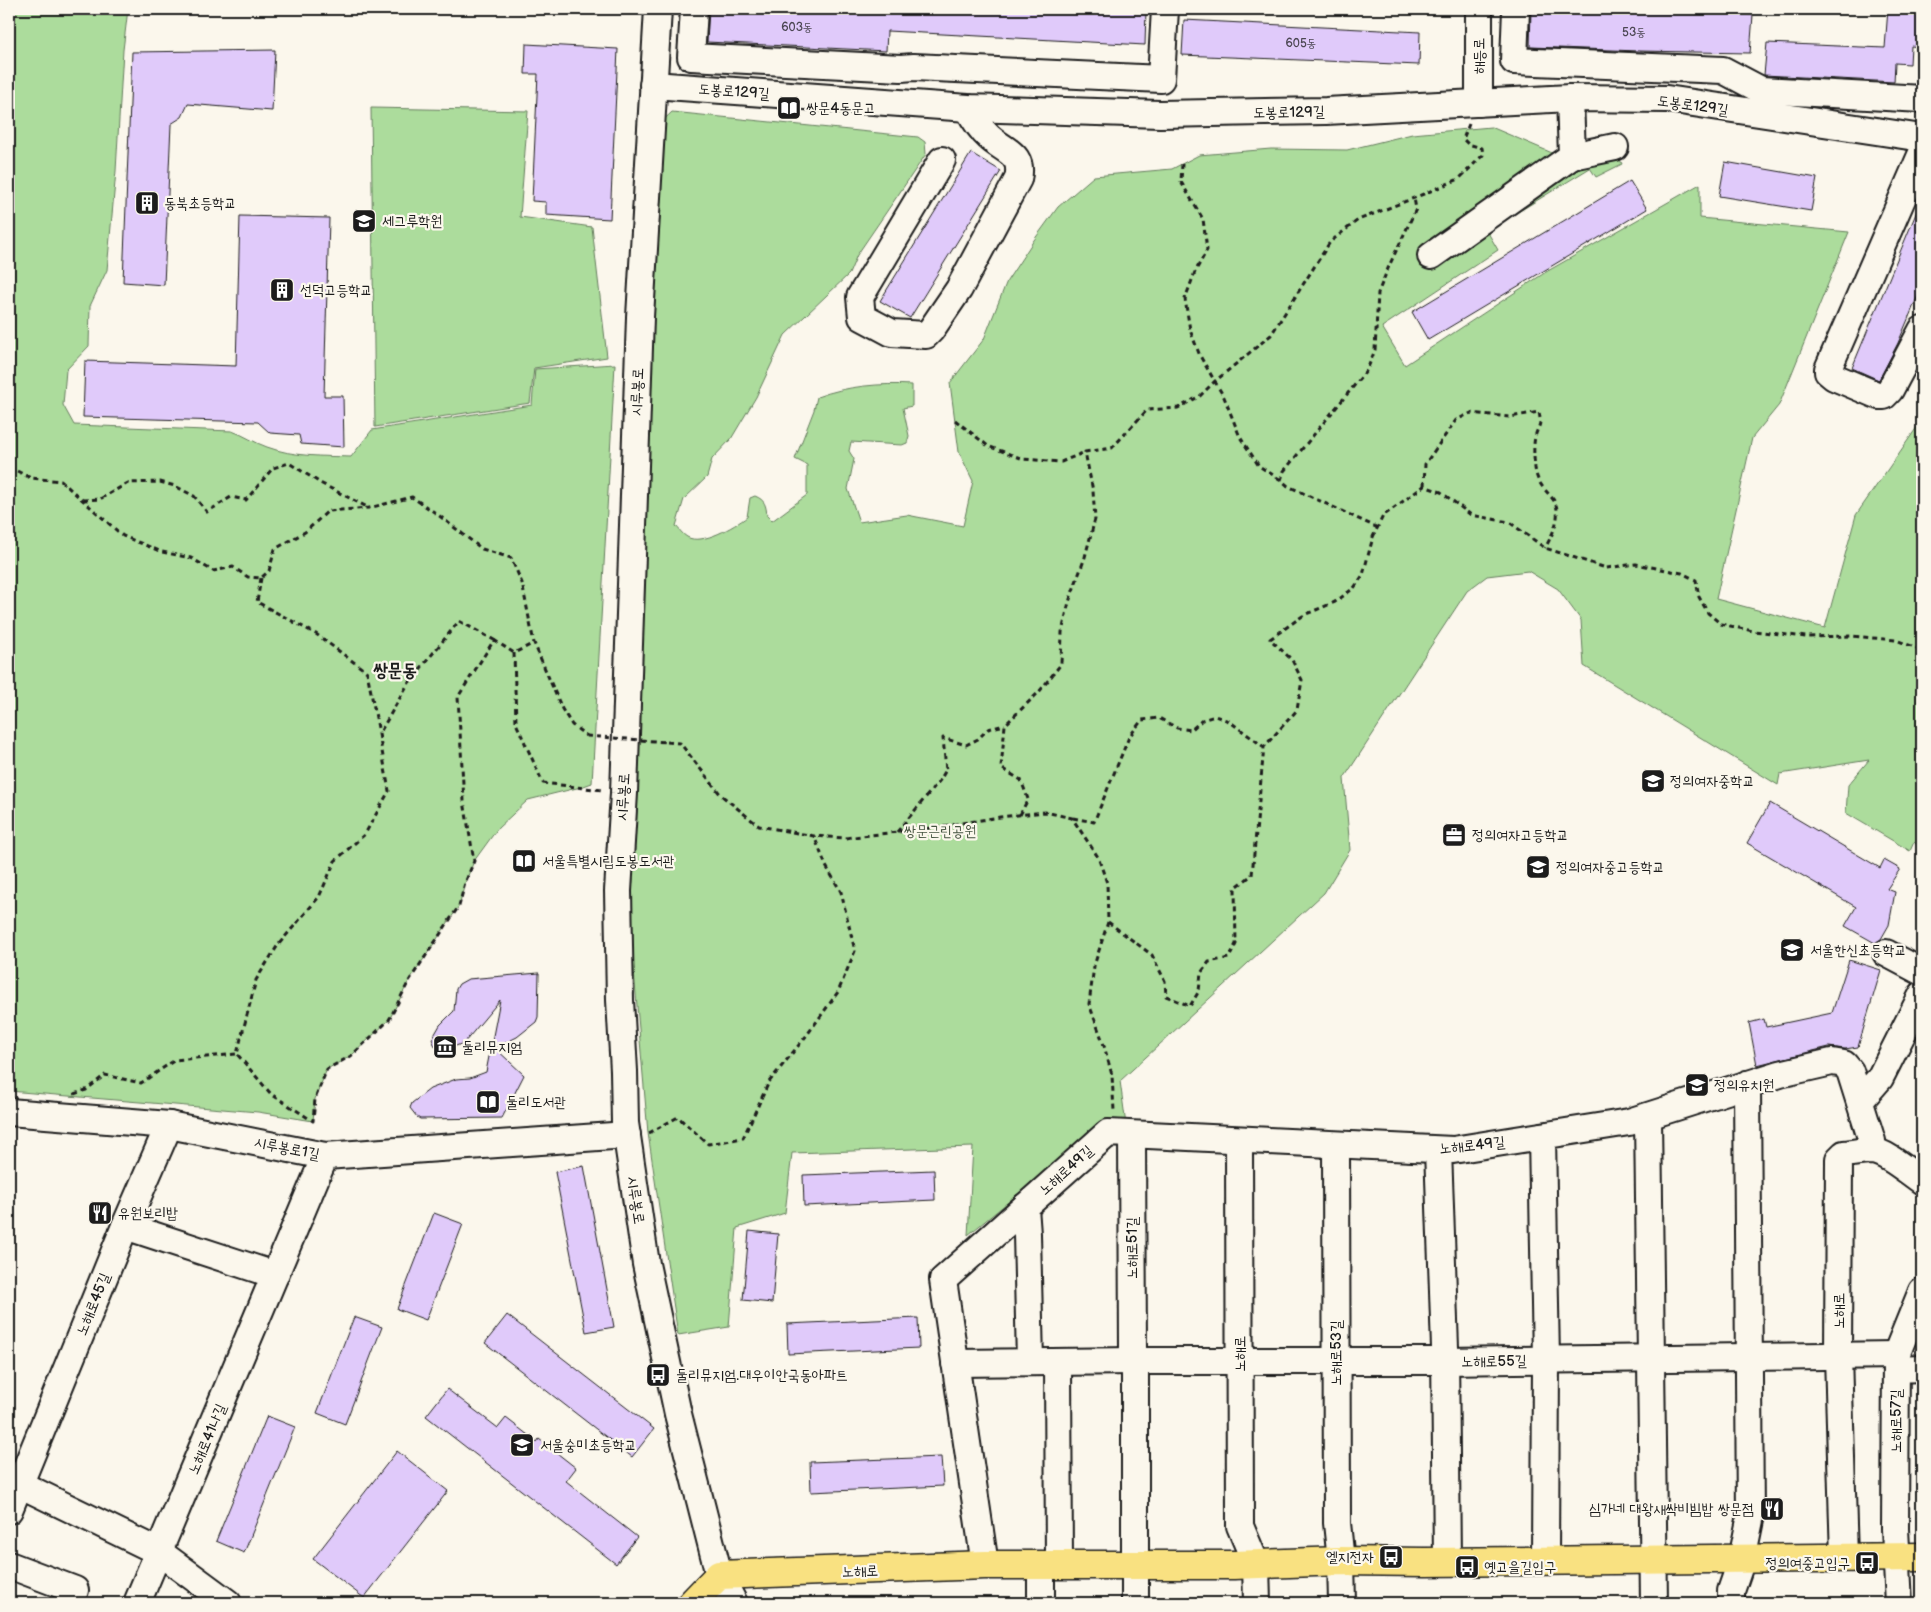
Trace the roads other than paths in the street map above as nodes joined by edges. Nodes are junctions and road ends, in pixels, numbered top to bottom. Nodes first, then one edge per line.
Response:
1 (658, 9) edge
2 (694, 9) edge
3 (1165, 9) edge
4 (1479, 9) edge
5 (1516, 9) edge
6 (1161, 79) junction
7 (653, 85) junction
8 (1570, 98) junction
9 (1922, 99) edge
10 (1479, 103) junction
11 (968, 108) junction
12 (1160, 114) junction
13 (1922, 138) edge
14 (1615, 147) dead end
15 (1922, 153) edge
16 (1572, 156) junction
17 (942, 160) dead end
18 (1431, 256) dead end
19 (1922, 330) edge
20 (1886, 953) dead end
21 (1922, 972) edge
22 (1922, 995) edge
23 (1747, 1084) junction
24 (1860, 1102) junction
25 (10, 1115) edge
26 (1648, 1116) junction
27 (169, 1125) junction
28 (637, 1134) junction
29 (1124, 1134) junction
30 (1542, 1136) junction
31 (1239, 1140) junction
32 (1336, 1145) junction
33 (1438, 1150) junction
34 (1872, 1151) junction
35 (324, 1156) junction
36 (1922, 1181) edge
37 (1025, 1208) junction
38 (124, 1226) junction
39 (275, 1275) junction
40 (1922, 1291) edge
41 (1838, 1356) junction
42 (1750, 1357) junction
43 (1652, 1358) junction
44 (1336, 1360) junction
45 (1546, 1360) junction
46 (1134, 1361) junction
47 (1445, 1361) junction
48 (1030, 1362) junction
49 (1058, 1362) junction
50 (1240, 1362) junction
51 (1896, 1362) junction
52 (955, 1363) junction
53 (1922, 1368) edge
54 (14, 1481) edge
55 (9, 1510) edge
56 (160, 1552) junction
57 (1910, 1557) edge
58 (1844, 1558) junction
59 (1742, 1559) junction
60 (1654, 1560) junction
61 (1341, 1561) junction
62 (1545, 1561) junction
63 (1447, 1562) junction
64 (1256, 1564) junction
65 (9, 1565) edge
66 (985, 1565) junction
67 (1136, 1565) junction
68 (1050, 1566) junction
69 (719, 1575) junction
70 (72, 1597) edge
71 (137, 1603) edge
72 (228, 1603) edge
73 (692, 1603) edge
74 (734, 1603) edge
75 (1041, 1603) edge
76 (1135, 1603) edge
77 (1257, 1603) edge
78 (1342, 1603) edge
79 (1654, 1603) edge
80 (1730, 1603) edge
81 (1899, 1603) edge

1 - 7 street, 시루봉로
2 - 6 street
3 - 6 street
4 - 10 street, 해등로
5 - 9 street
6 - 12 street
7 - 11 street, 도봉로129길
7 - 28 street, 시루봉로
8 - 10 street, 도봉로129길
8 - 13 street, 도봉로129길
8 - 16 street
10 - 12 street, 도봉로129길
11 - 12 street, 도봉로129길
11 - 17 street
14 - 16 street
15 - 19 street
16 - 18 street
20 - 21 street
22 - 24 street
23 - 24 street, 노해로49길
23 - 26 street, 노해로49길
23 - 42 street
24 - 34 street, 노해로49길
25 - 27 street, 시루봉로1길
26 - 30 street, 노해로49길
26 - 43 street
27 - 35 street, 시루봉로1길
27 - 38 street, 노해로45길
28 - 35 street, 시루봉로1길
28 - 69 street, 시루봉로
29 - 31 street, 노해로49길
29 - 37 street, 노해로49길
29 - 46 street, 노해로51길
30 - 33 street, 노해로49길
30 - 45 street
31 - 32 street, 노해로49길
31 - 50 street, 노해로
32 - 33 street, 노해로49길
32 - 44 street, 노해로53길
33 - 47 street
34 - 36 street
34 - 41 street, 노해로
35 - 39 street, 노해로41나길
37 - 48 street
37 - 52 street, 노해로49길
38 - 39 street
38 - 54 street, 노해로45길
39 - 56 street, 노해로41나길
40 - 51 street, 노해로57길
41 - 42 street, 노해로55길
41 - 51 street, 노해로55길
41 - 58 street, 노해로
42 - 43 street, 노해로55길
42 - 59 street
43 - 45 street, 노해로55길
43 - 60 street
44 - 47 street, 노해로55길
44 - 50 street
44 - 61 street, 노해로53길
45 - 47 street, 노해로55길
45 - 62 street
46 - 49 street
46 - 50 street
46 - 67 street, 노해로51길
47 - 63 street
48 - 49 street
48 - 52 street
49 - 68 street
50 - 64 street, 노해로
51 - 53 street, 노해로55길
51 - 57 street, 노해로57길
52 - 66 street, 노해로49길
54 - 55 street, 노해로45길
54 - 56 street
56 - 71 street, 노해로41나길
56 - 72 street
57 - 58 main road, 노해로
57 - 81 street
58 - 59 main road, 노해로
59 - 60 main road, 노해로
59 - 80 street
60 - 62 main road, 노해로
60 - 79 street
61 - 63 main road, 노해로
61 - 64 main road, 노해로
61 - 78 street, 노해로53길
62 - 63 main road, 노해로
64 - 67 main road, 노해로
64 - 77 street, 노해로
65 - 70 street
66 - 68 main road, 노해로
66 - 69 main road, 노해로
67 - 68 main road, 노해로
67 - 76 street
68 - 75 street
69 - 73 main road
69 - 74 street, 시루봉로

